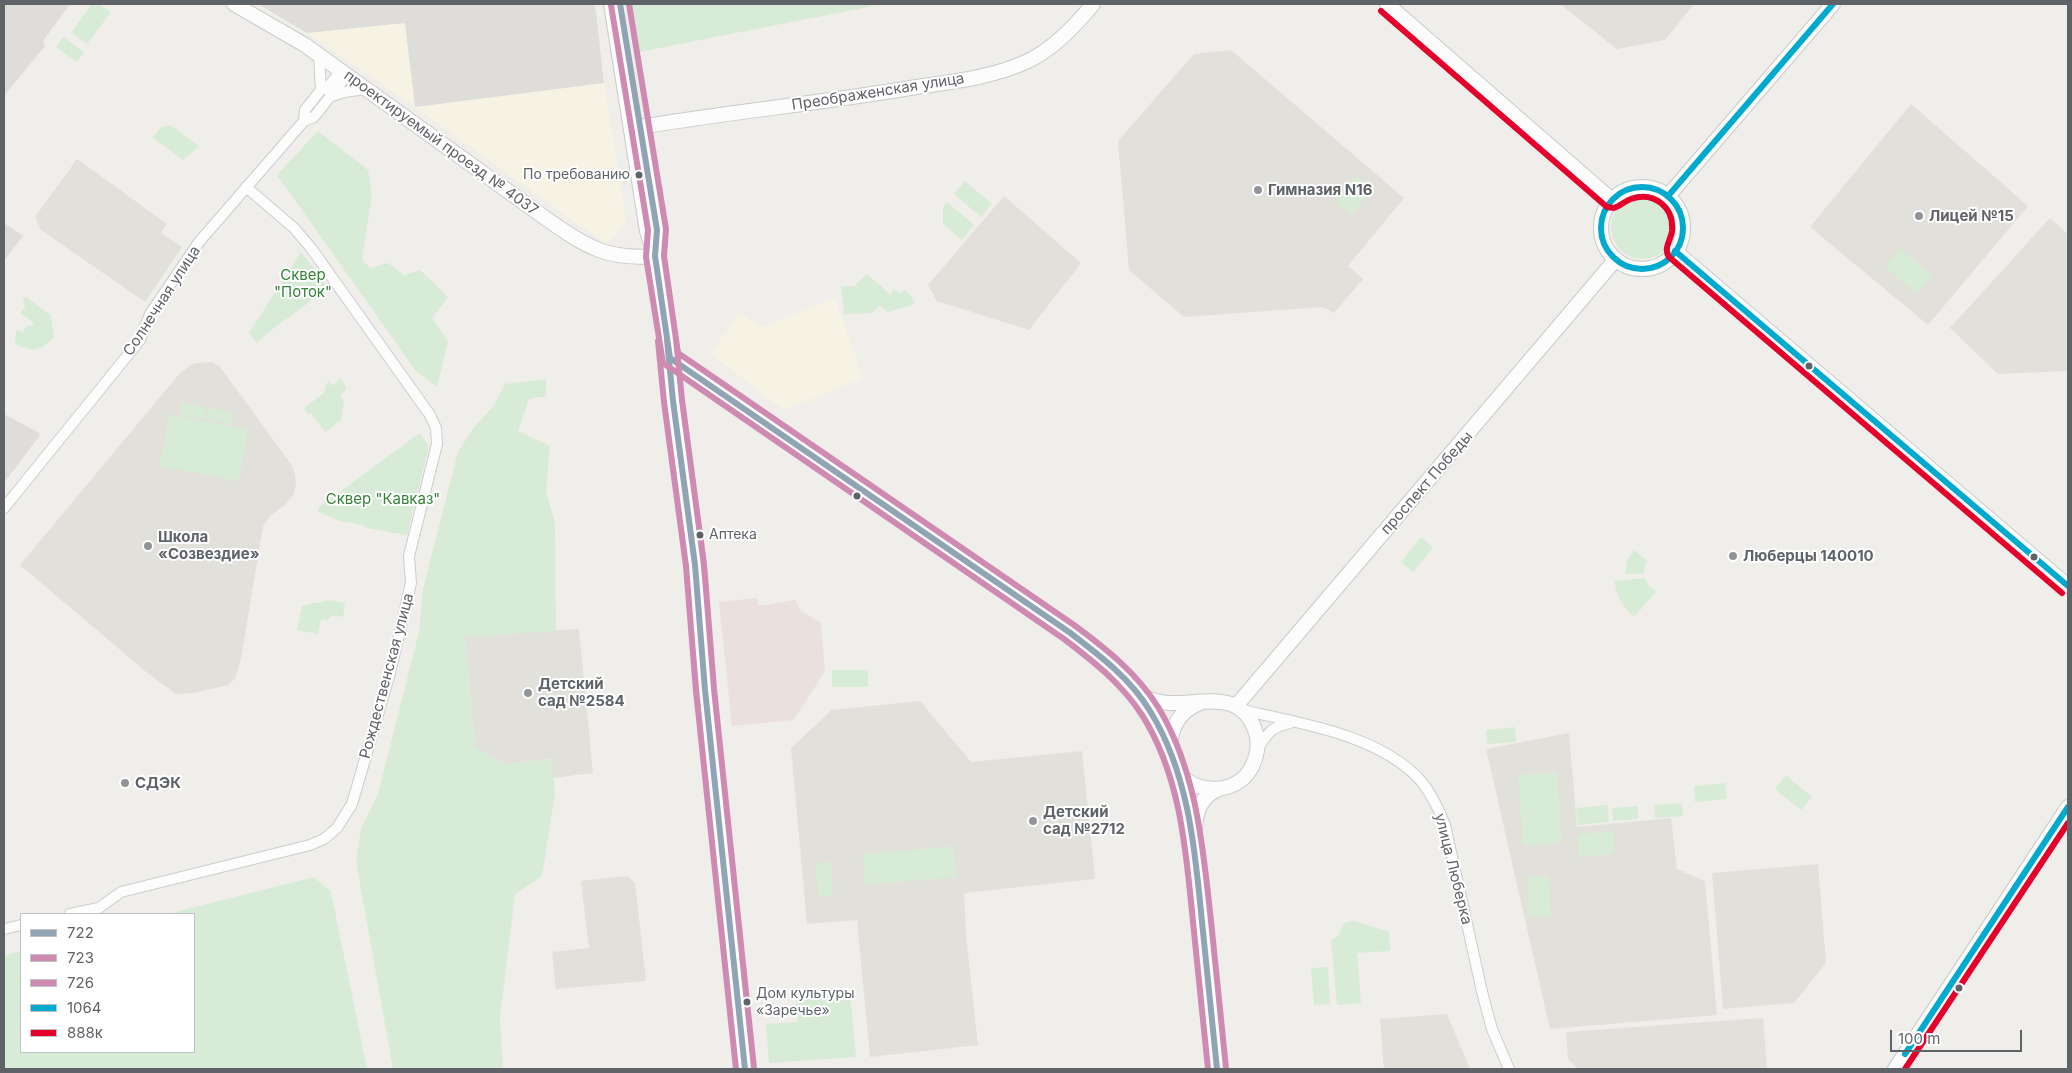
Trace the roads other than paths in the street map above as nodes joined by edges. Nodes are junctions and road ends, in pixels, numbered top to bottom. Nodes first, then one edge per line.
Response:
1 (234, 4) edge
2 (611, 4) edge
3 (620, 4) edge
4 (1093, 4) edge
5 (1387, 4) edge
6 (1833, 4) edge
7 (319, 55) junction
8 (344, 73) junction
9 (366, 89) junction
10 (321, 90) junction
11 (332, 96) junction
12 (304, 121) junction
13 (640, 127) junction
14 (246, 186) junction
15 (1668, 196) junction
16 (1612, 200) junction
17 (1676, 252) junction
18 (656, 256) junction
19 (1616, 259) junction
20 (670, 358) junction
21 (4, 508) edge
22 (2068, 586) edge
23 (1126, 680) junction
24 (1210, 700) junction
25 (1239, 708) junction
26 (1293, 722) junction
27 (1257, 749) junction
28 (1173, 760) junction
29 (1219, 789) junction
30 (2068, 807) edge
31 (1195, 857) junction
32 (75, 913) edge
33 (20, 925) edge
34 (4, 929) edge
35 (745, 1069) edge
36 (1217, 1069) edge
37 (1508, 1069) edge
38 (1895, 1069) edge

1 - 7 street, проектируемый проезд № 4037
2 - 18 street
3 - 13 street
4 - 13 street, Преображенская улица
5 - 16 street
6 - 15 street
7 - 8 street, проектируемый проезд № 4037
7 - 10 street
8 - 9 street, проектируемый проезд № 4037
8 - 10 street
8 - 11 street
9 - 11 street
9 - 18 street, проектируемый проезд № 4037
10 - 12 street
11 - 12 street
12 - 14 street, Солнечная улица
13 - 18 street
14 - 21 street, Солнечная улица
14 - 32 street, Рождественская улица
15 - 16 street
15 - 17 street
16 - 19 street
17 - 19 street
17 - 22 street
18 - 20 street
19 - 25 street, проспект Победы
20 - 23 street
20 - 35 street
23 - 24 street
23 - 28 street
24 - 25 street
24 - 28 street
25 - 26 street, улица Люберка
25 - 27 street
26 - 27 street
26 - 37 street, улица Люберка
27 - 29 street
28 - 29 street
28 - 31 street
29 - 31 street
30 - 38 street
31 - 36 street
33 - 34 street

